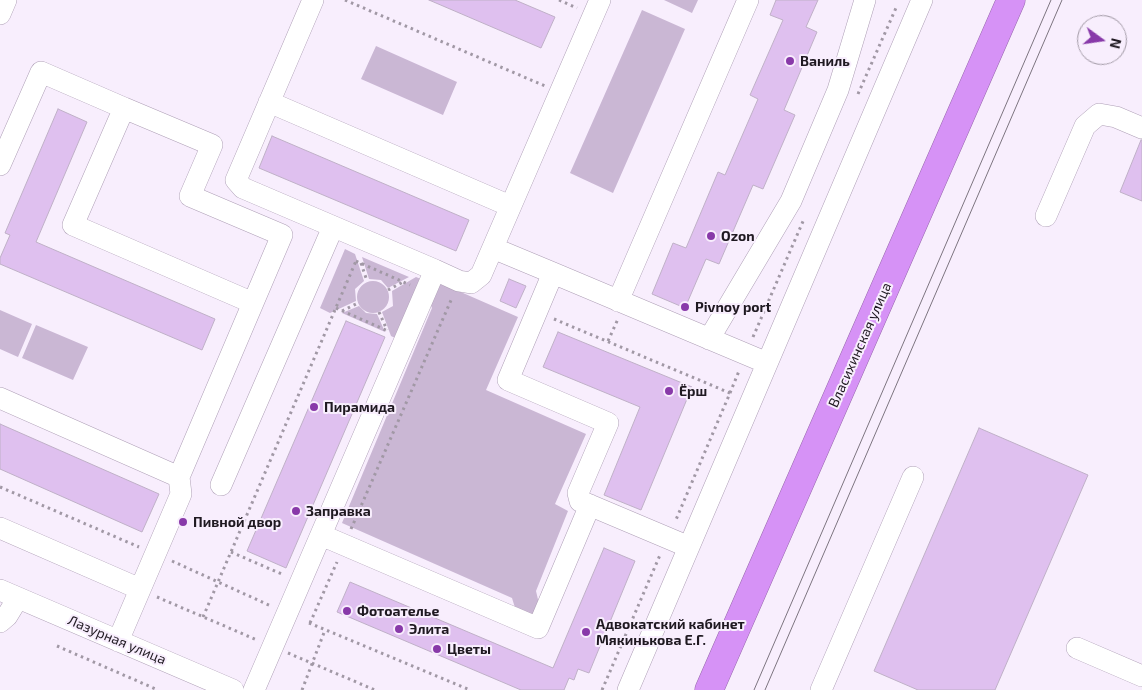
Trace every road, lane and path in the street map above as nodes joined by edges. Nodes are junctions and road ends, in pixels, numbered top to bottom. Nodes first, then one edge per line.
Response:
1 (6, 0) edge
2 (313, 0) edge
3 (345, 0) edge
4 (559, 0) edge
5 (748, 0) edge
6 (865, 0) edge
7 (922, 0) edge
8 (1011, 0) edge
9 (591, 3) edge
10 (0, 14) edge
11 (548, 87) dead end
12 (269, 102) junction
13 (124, 108) junction
14 (1142, 128) edge
15 (0, 164) edge
16 (510, 206) junction
17 (1046, 216) dead end
18 (333, 227) junction
19 (493, 248) junction
20 (356, 261) dead end
21 (361, 263) dead end
22 (435, 270) junction
23 (553, 273) junction
24 (367, 281) dead end
25 (459, 281) junction
26 (404, 282) dead end
27 (388, 290) dead end
28 (618, 300) junction
29 (253, 303) junction
30 (358, 303) dead end
31 (336, 308) junction
32 (342, 311) junction
33 (379, 312) dead end
34 (551, 327) dead end
35 (387, 330) junction
36 (392, 333) dead end
37 (709, 339) junction
38 (767, 363) junction
39 (0, 398) edge
40 (179, 477) junction
41 (913, 478) dead end
42 (221, 485) dead end
43 (0, 487) edge
44 (590, 505) junction
45 (0, 528) edge
46 (321, 535) junction
47 (668, 538) junction
48 (344, 545) junction
49 (689, 547) junction
50 (231, 552) junction
51 (156, 554) junction
52 (292, 578) dead end
53 (218, 582) junction
54 (140, 589) junction
55 (9, 594) edge
56 (288, 613) junction
57 (203, 617) dead end
58 (0, 622) edge
59 (310, 623) junction
60 (325, 630) junction
61 (118, 641) junction
62 (57, 646) dead end
63 (1076, 648) dead end
64 (1142, 676) edge
65 (158, 690) edge
66 (233, 690) edge
67 (254, 690) edge
68 (302, 690) edge
69 (470, 690) edge
70 (602, 690) edge
71 (628, 690) edge
72 (709, 690) edge
73 (821, 690) edge

1 - 10 street
2 - 12 street
3 - 11 path
4 - 9 path
5 - 28 street
6 - 37 street
7 - 38 street
8 - 72 highway, Власихинская улица
9 - 16 street
12 - 16 street
12 - 18 street
13 - 15 street
13 - 29 street
13 - 29 street
14 - 17 street
16 - 19 street
18 - 22 street
18 - 42 street
19 - 23 street
19 - 25 street
20 - 31 path
21 - 24 path
22 - 25 street
22 - 46 street
23 - 28 street
23 - 44 street
25 - 48 path
26 - 27 path
28 - 37 street
29 - 40 street
30 - 32 path
31 - 32 path
31 - 50 path
32 - 35 path
33 - 35 path
34 - 47 path
35 - 36 path
37 - 38 street
38 - 49 street
39 - 40 street
40 - 51 street
41 - 73 street
43 - 51 path
44 - 47 street
44 - 48 street
45 - 54 street
46 - 48 street
46 - 56 street
47 - 49 street
47 - 70 path
48 - 59 path
49 - 71 street
50 - 52 path
50 - 53 path
51 - 53 path
51 - 54 street
53 - 56 path
53 - 57 path
54 - 61 street
55 - 58 street
55 - 61 street, Лазурная улица
56 - 59 path
56 - 67 street
59 - 60 path
60 - 68 path
60 - 69 path
61 - 66 street, Лазурная улица
62 - 65 path
63 - 64 street

